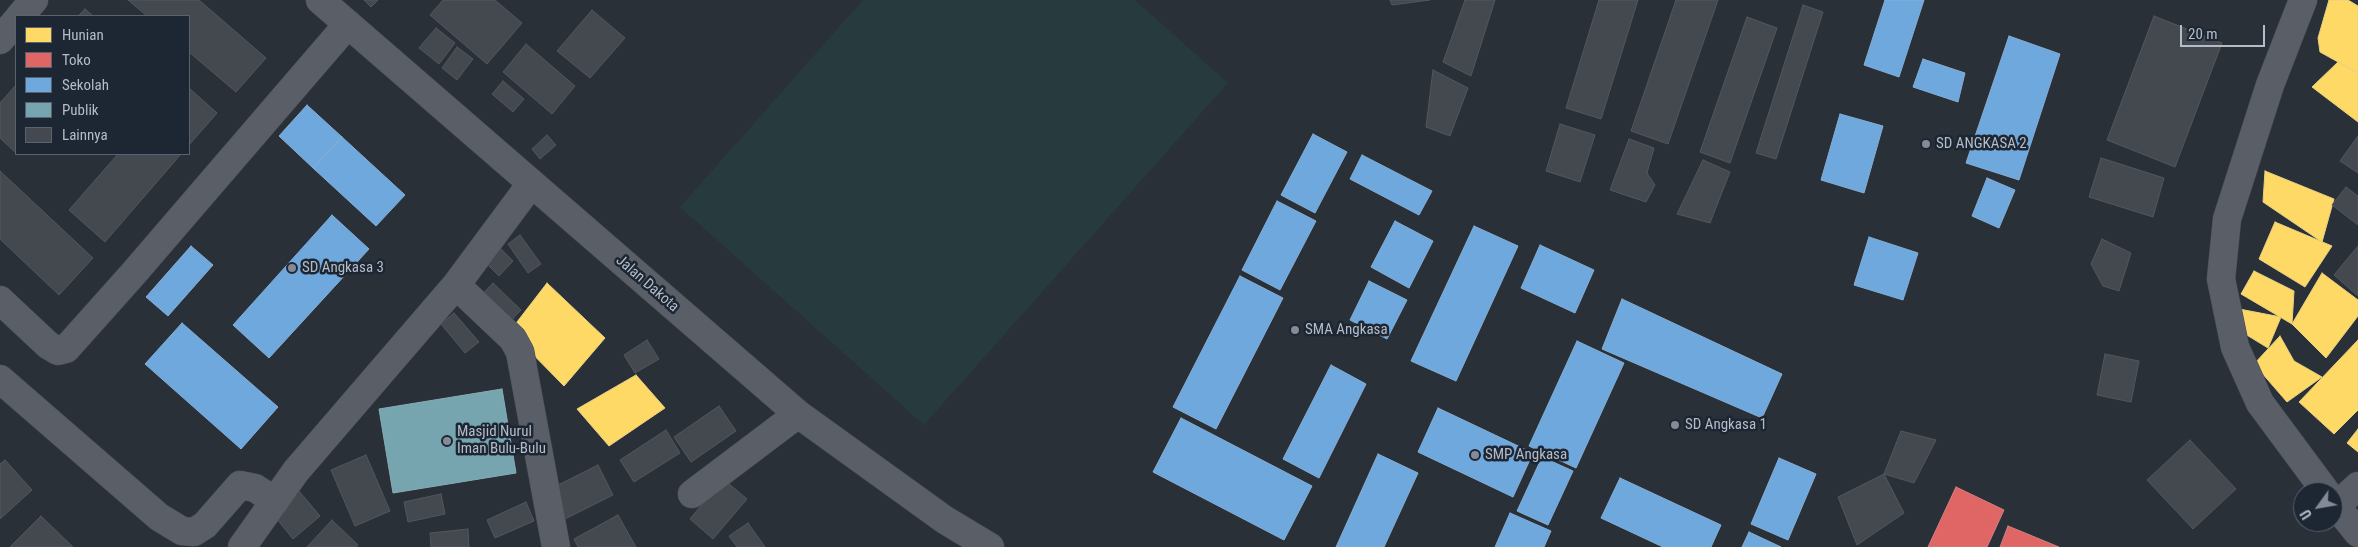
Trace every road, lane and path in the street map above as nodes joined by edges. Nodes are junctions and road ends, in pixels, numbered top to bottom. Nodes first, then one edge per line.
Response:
1 (34, 0) edge
2 (320, 0) edge
3 (2303, 0) edge
4 (21, 15) edge
5 (15, 22) edge
6 (348, 24) junction
7 (0, 40) edge
8 (531, 184) junction
9 (456, 285) junction
10 (0, 300) edge
11 (0, 378) edge
12 (798, 414) junction
13 (2319, 482) edge
14 (2358, 486) edge
15 (692, 494) dead end
16 (2343, 494) edge
17 (274, 501) junction
18 (2343, 514) edge
19 (2358, 533) edge
20 (242, 547) edge
21 (556, 547) edge
22 (990, 547) edge

1 - 4 street
2 - 6 street, Jalan Dakota
3 - 13 street
5 - 7 street
6 - 8 street, Jalan Dakota
6 - 10 street
8 - 9 street
8 - 12 street, Jalan Dakota
9 - 17 street
9 - 21 street
11 - 17 street
12 - 15 street
12 - 22 street, Jalan Dakota
14 - 16 street
17 - 20 street
18 - 19 street

